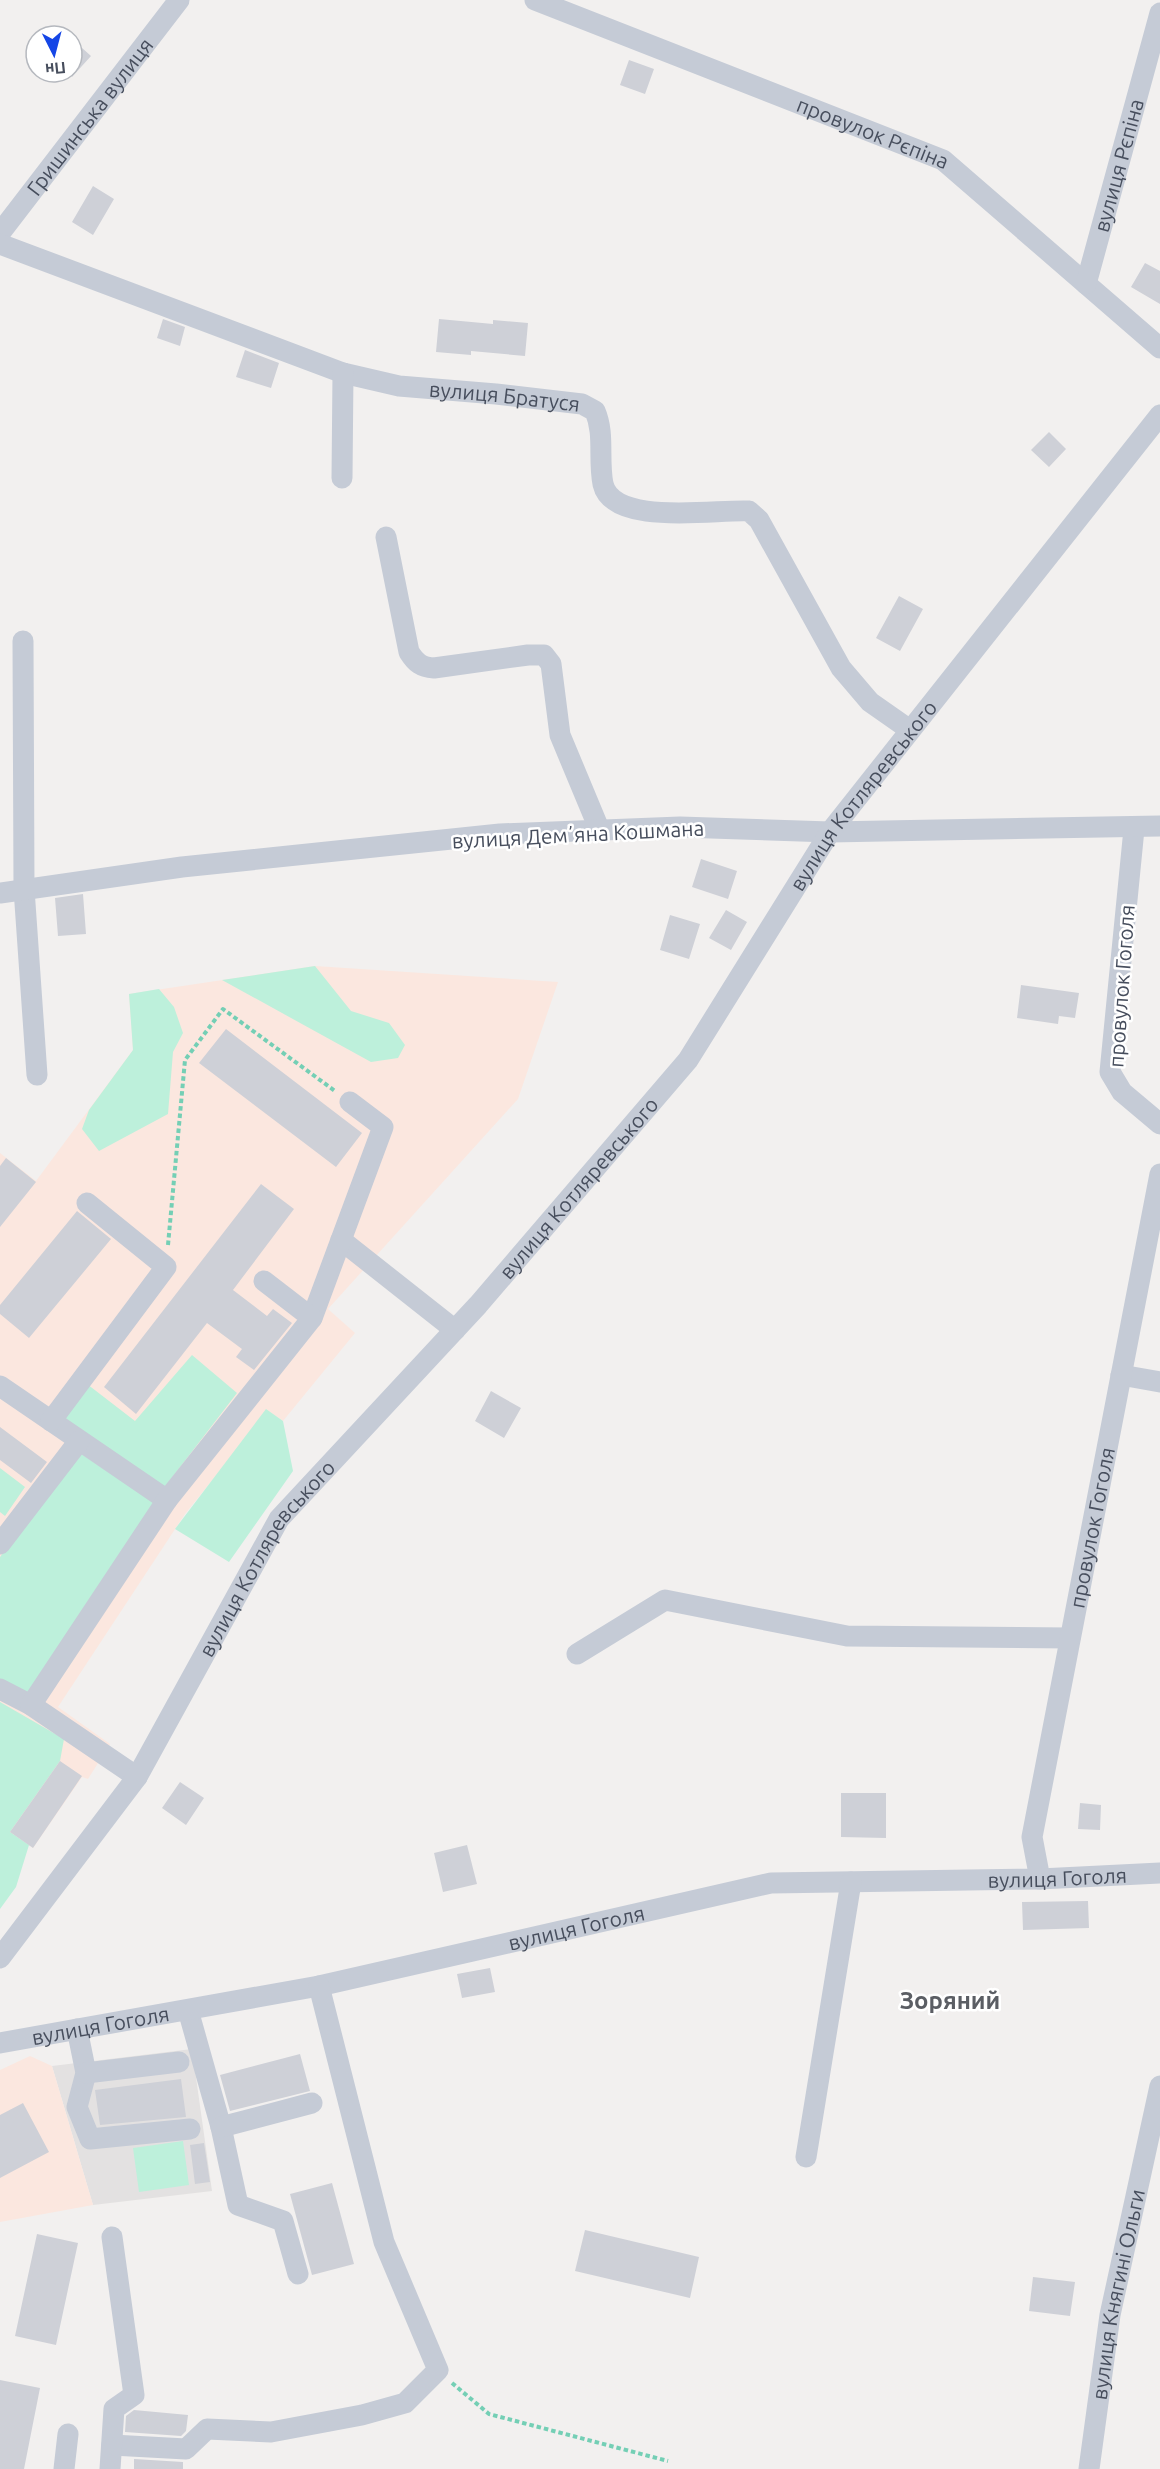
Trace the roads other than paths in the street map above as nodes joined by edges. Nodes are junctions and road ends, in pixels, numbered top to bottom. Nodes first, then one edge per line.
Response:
1 (179, 0) edge
2 (535, 0) edge
3 (1160, 13) edge
4 (3, 224) edge
5 (0, 244) edge
6 (1086, 284) junction
7 (1160, 348) edge
8 (343, 373) junction
9 (1160, 416) edge
10 (342, 478) dead end
11 (386, 537) dead end
12 (23, 640) dead end
13 (910, 730) junction
14 (1160, 826) edge
15 (1134, 829) junction
16 (600, 831) junction
17 (830, 832) junction
18 (24, 890) junction
19 (0, 893) edge
20 (37, 1075) dead end
21 (350, 1102) road end
22 (1160, 1124) edge
23 (1160, 1174) edge
24 (87, 1203) dead end
25 (341, 1240) junction
26 (264, 1281) dead end
27 (312, 1318) junction
28 (454, 1330) junction
29 (1121, 1375) junction
30 (1160, 1382) edge
31 (0, 1386) edge
32 (51, 1421) junction
33 (79, 1441) junction
34 (167, 1500) junction
35 (0, 1544) edge
36 (1070, 1638) junction
37 (577, 1654) dead end
38 (0, 1689) edge
39 (31, 1705) junction
40 (137, 1777) junction
41 (1160, 1873) edge
42 (1040, 1879) junction
43 (851, 1882) junction
44 (0, 1958) edge
45 (319, 1986) junction
46 (188, 2010) junction
47 (77, 2029) junction
48 (0, 2043) edge
49 (179, 2062) dead end
50 (86, 2073) junction
51 (1160, 2086) edge
52 (312, 2103) dead end
53 (221, 2127) junction
54 (190, 2129) dead end
55 (806, 2157) dead end
56 (112, 2237) dead end
57 (298, 2274) dead end
58 (68, 2434) dead end
59 (112, 2445) junction
60 (64, 2469) edge
61 (110, 2469) edge
62 (1089, 2469) edge

1 - 4 street, Гришинська вулиця
2 - 6 street, провулок Рєпіна
3 - 6 street, вулиця Рєпіна
5 - 8 street, вулиця Братуся
6 - 7 street, провулок Рєпіна
8 - 10 street
8 - 13 street, вулиця Братуся
9 - 13 street, вулиця Котляревського
11 - 16 street
12 - 18 street
13 - 17 street, вулиця Котляревського
14 - 15 street, вулиця Демʼяна Кошмана
15 - 17 street, вулиця Демʼяна Кошмана
15 - 22 street, провулок Гоголя
16 - 17 street, вулиця Демʼяна Кошмана
16 - 18 street, вулиця Демʼяна Кошмана
17 - 28 street, вулиця Котляревського
18 - 19 street, вулиця Демʼяна Кошмана
18 - 20 street
21 - 25 street
23 - 29 street, провулок Гоголя
24 - 32 street
25 - 27 street
25 - 28 street
26 - 27 street
27 - 34 street
28 - 40 street, вулиця Котляревського
29 - 30 street
29 - 36 street, провулок Гоголя
31 - 32 street
32 - 33 street
33 - 34 street
33 - 35 street
34 - 39 street
36 - 37 street
36 - 42 street, провулок Гоголя
38 - 39 street
39 - 40 street
40 - 44 street, вулиця Котляревського
41 - 42 street, вулиця Гоголя
42 - 43 street, вулиця Гоголя
43 - 45 street, вулиця Гоголя
43 - 55 street
45 - 46 street, вулиця Гоголя
45 - 59 street
46 - 47 street, вулиця Гоголя
46 - 53 street
47 - 48 street, вулиця Гоголя
47 - 50 street
49 - 50 street
50 - 54 street
51 - 62 street, вулиця Княгині Ольги
52 - 53 street
53 - 57 street
56 - 59 street
58 - 60 street
59 - 61 street

